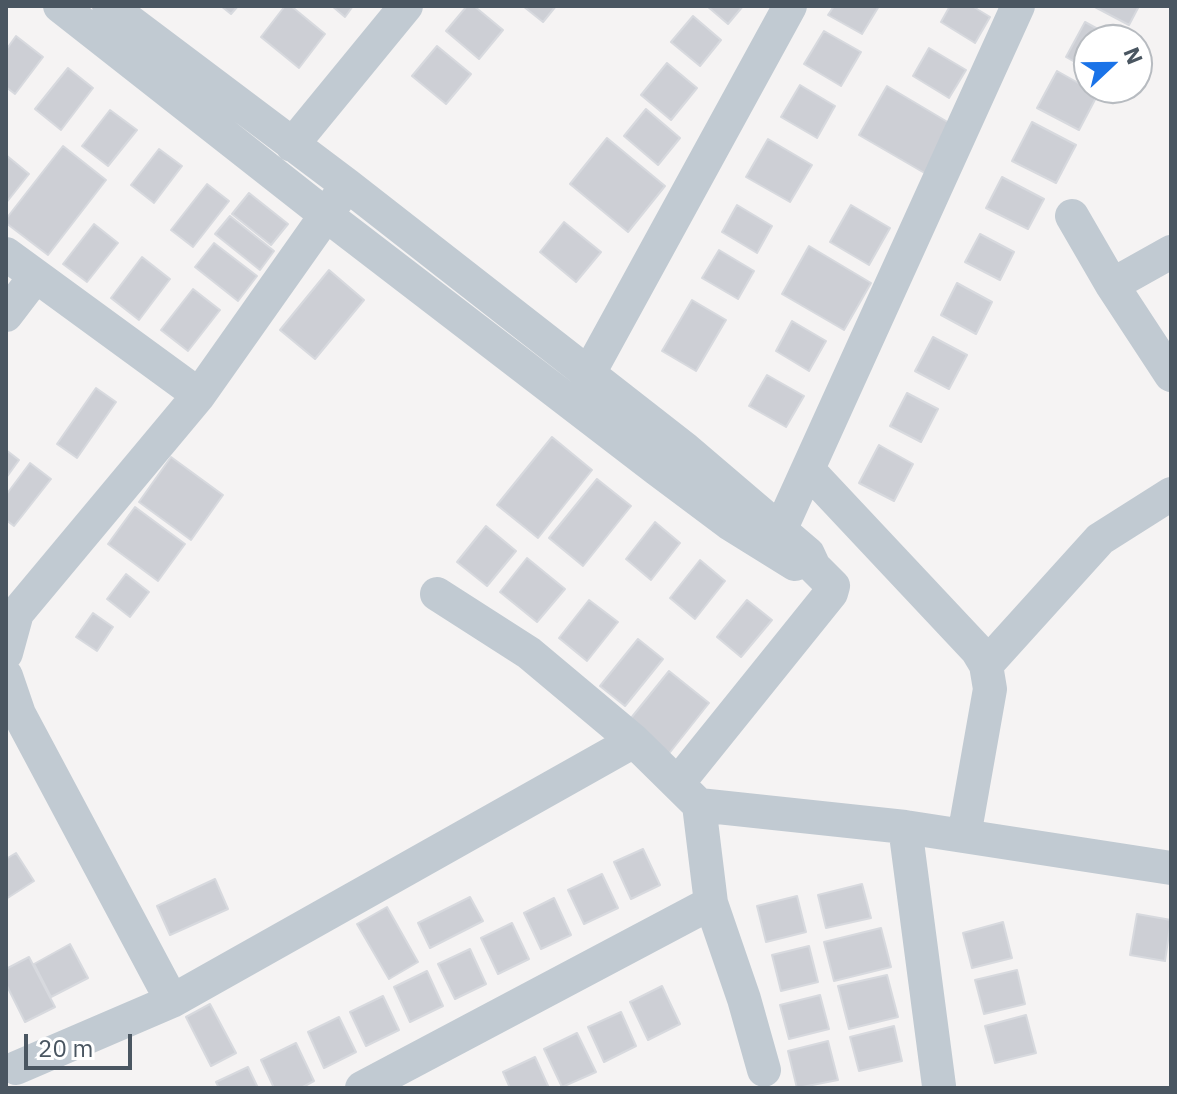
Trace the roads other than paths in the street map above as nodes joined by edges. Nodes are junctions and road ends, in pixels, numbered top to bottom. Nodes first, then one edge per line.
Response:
1 (60, 6) edge
2 (406, 6) edge
3 (790, 6) edge
4 (1018, 6) edge
5 (110, 7) edge
6 (292, 145) junction
7 (347, 185) junction
8 (326, 215) junction
9 (1072, 216) dead end
10 (1171, 252) edge
11 (6, 254) edge
12 (35, 277) junction
13 (1112, 285) junction
14 (6, 315) edge
15 (589, 373) junction
16 (1171, 375) edge
17 (199, 395) junction
18 (808, 470) junction
19 (1171, 494) edge
20 (776, 539) junction
21 (437, 594) dead end
22 (6, 653) edge
23 (986, 665) junction
24 (6, 676) edge
25 (634, 741) junction
26 (688, 794) junction
27 (905, 827) junction
28 (964, 836) junction
29 (1171, 868) edge
30 (711, 903) junction
31 (172, 1001) junction
32 (16, 1069) edge
33 (764, 1070) dead end
34 (939, 1086) dead end
35 (362, 1088) edge

1 - 8 street
2 - 6 street
3 - 15 street
4 - 18 street
5 - 6 street
6 - 7 street
7 - 8 street
7 - 15 street
8 - 17 street
8 - 20 street
9 - 13 street
10 - 13 street
11 - 12 street
12 - 14 street
12 - 17 street
13 - 16 street
15 - 20 street
17 - 22 street
18 - 20 street
18 - 23 street
19 - 23 street
20 - 26 street
21 - 25 street
23 - 28 street
24 - 31 street
25 - 26 street
25 - 31 street
26 - 27 street
26 - 30 street
27 - 28 street
27 - 34 street
28 - 29 street
30 - 33 street
30 - 35 street
31 - 32 street

